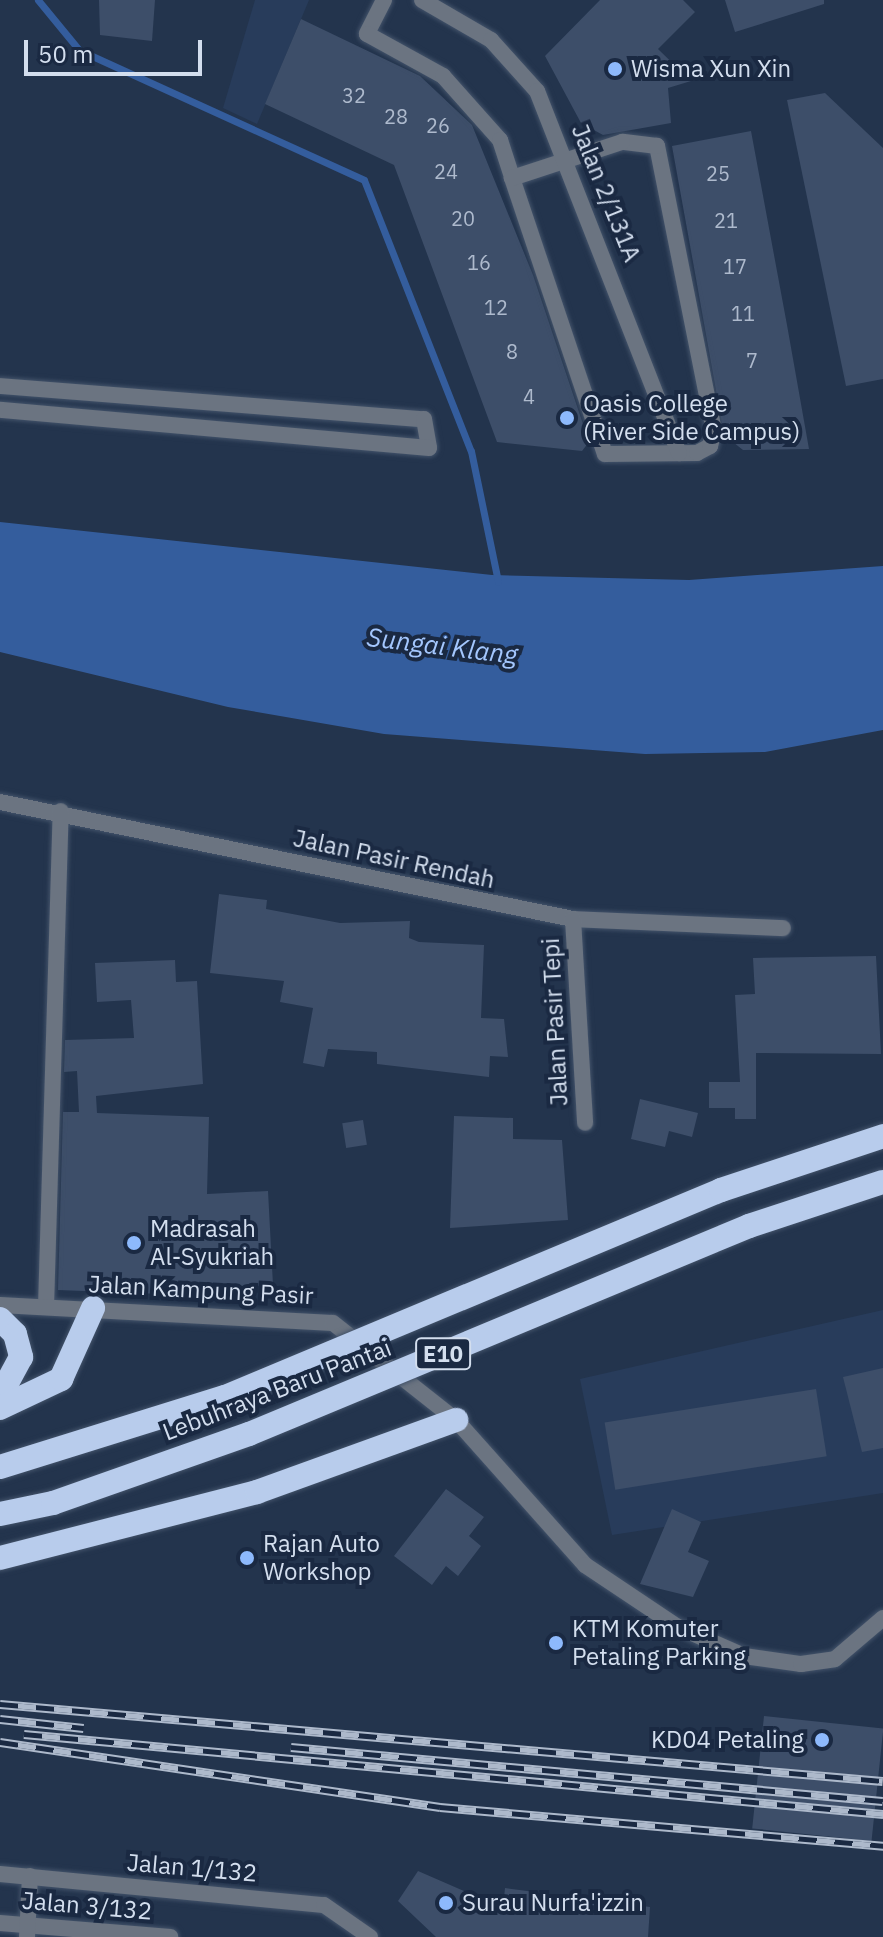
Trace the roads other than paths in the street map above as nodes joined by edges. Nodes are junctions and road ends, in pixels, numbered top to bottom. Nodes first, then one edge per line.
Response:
1 (384, 0) edge
2 (422, 0) edge
3 (570, 161) junction
4 (512, 178) junction
5 (0, 386) edge
6 (0, 410) edge
7 (679, 453) junction
8 (0, 802) edge
9 (61, 811) junction
10 (573, 919) junction
11 (783, 928) dead end
12 (585, 1123) dead end
13 (883, 1136) edge
14 (883, 1182) edge
15 (0, 1305) edge
16 (46, 1307) junction
17 (93, 1308) junction
18 (0, 1319) edge
19 (0, 1396) edge
20 (0, 1408) edge
21 (456, 1420) junction
22 (0, 1467) edge
23 (0, 1514) edge
24 (0, 1558) edge
25 (883, 1618) edge
26 (0, 1874) edge
27 (30, 1876) junction
28 (0, 1923) edge
29 (27, 1931) edge
30 (170, 1937) edge
31 (370, 1937) edge

1 - 4 street
2 - 3 street, Jalan 2/131A
3 - 4 street
3 - 7 street, Jalan 2/131A
3 - 7 street
4 - 7 street
5 - 6 street
8 - 9 street, Jalan Pasir Rendah
9 - 10 street, Jalan Pasir Rendah
9 - 16 street
10 - 11 street, Jalan Pasir Rendah
10 - 12 street, Jalan Pasir Tepi
13 - 22 highway, Lebuhraya Baru Pantai / E10, bridge
14 - 23 highway, Lebuhraya Baru Pantai / E10, bridge
15 - 16 street, Jalan Kampung Pasir
16 - 17 street, Jalan Kampung Pasir
17 - 20 highway
17 - 21 street, Jalan Kampung Pasir
18 - 19 highway
21 - 24 highway
21 - 25 street, Jalan Kampung Pasir
26 - 27 street, Jalan 1/132
27 - 29 street
27 - 31 street, Jalan 1/132
28 - 29 street, Jalan 3/132
29 - 30 street, Jalan 3/132

